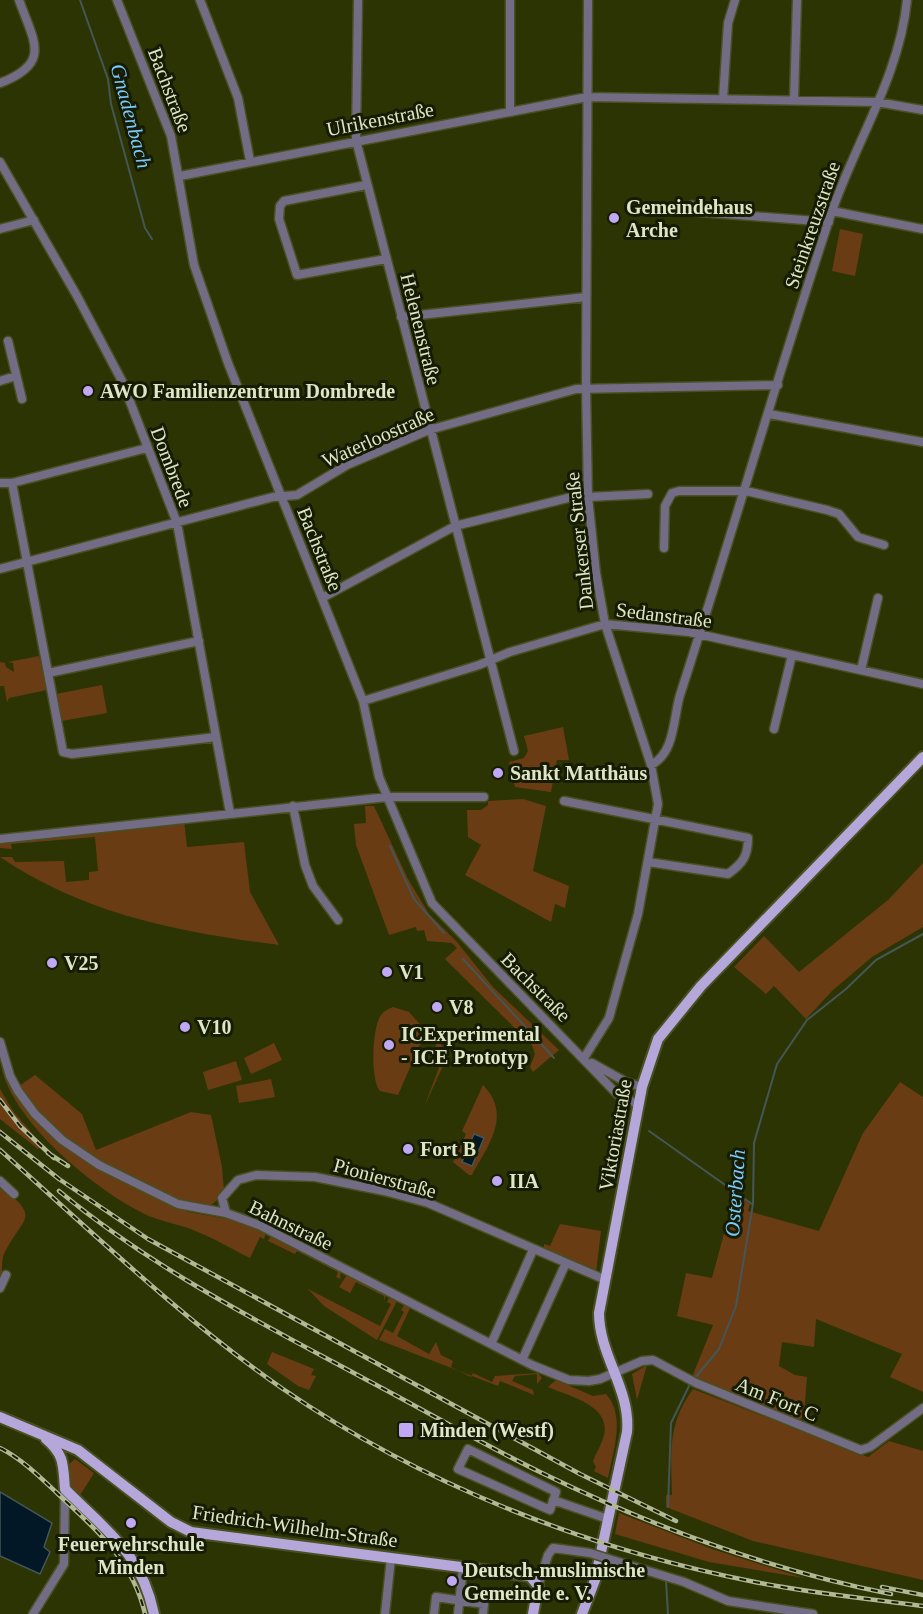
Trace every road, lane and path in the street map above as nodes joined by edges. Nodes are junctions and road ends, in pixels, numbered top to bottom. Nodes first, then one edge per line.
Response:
1 (19, 0) edge
2 (117, 0) edge
3 (200, 0) edge
4 (358, 0) edge
5 (510, 0) edge
6 (588, 0) edge
7 (735, 0) edge
8 (797, 0) edge
9 (906, 0) edge
10 (0, 82) edge
11 (587, 97) junction
12 (723, 99) junction
13 (794, 99) junction
14 (877, 102) junction
15 (923, 110) edge
16 (510, 112) junction
17 (356, 140) junction
18 (250, 161) junction
19 (0, 162) edge
20 (180, 176) junction
21 (366, 185) junction
22 (692, 205) dead end
23 (832, 211) junction
24 (34, 220) junction
25 (829, 222) junction
26 (0, 229) edge
27 (923, 229) edge
28 (386, 260) junction
29 (586, 297) junction
30 (402, 317) junction
31 (8, 341) dead end
32 (16, 376) junction
33 (0, 381) edge
34 (778, 386) junction
35 (586, 388) junction
36 (22, 399) dead end
37 (769, 414) junction
38 (429, 430) junction
39 (923, 442) edge
40 (147, 448) junction
41 (0, 483) edge
42 (12, 483) junction
43 (746, 491) junction
44 (648, 494) dead end
45 (588, 495) junction
46 (280, 498) junction
47 (177, 523) junction
48 (455, 526) junction
49 (884, 545) dead end
50 (664, 548) dead end
51 (27, 563) junction
52 (0, 569) edge
53 (322, 597) junction
54 (878, 598) dead end
55 (605, 624) junction
56 (700, 634) junction
57 (199, 641) junction
58 (792, 655) junction
59 (490, 661) junction
60 (861, 670) junction
61 (48, 673) junction
62 (923, 684) edge
63 (363, 701) junction
64 (774, 729) dead end
65 (216, 737) junction
66 (514, 751) dead end
67 (923, 757) edge
68 (651, 765) junction
69 (387, 797) junction
70 (484, 797) dead end
71 (564, 801) dead end
72 (293, 807) junction
73 (230, 813) junction
74 (656, 819) junction
75 (0, 839) edge
76 (648, 862) junction
77 (338, 920) dead end
78 (0, 1042) edge
79 (584, 1058) junction
80 (642, 1087) junction
81 (639, 1105) junction
82 (0, 1181) edge
83 (14, 1194) dead end
84 (222, 1198) junction
85 (208, 1211) junction
86 (226, 1213) junction
87 (533, 1250) junction
88 (565, 1264) junction
89 (6, 1275) dead end
90 (606, 1281) junction
91 (0, 1288) edge
92 (491, 1344) junction
93 (522, 1360) junction
94 (614, 1372) junction
95 (923, 1408) edge
96 (0, 1418) edge
97 (42, 1435) junction
98 (84, 1455) junction
99 (63, 1464) junction
100 (65, 1489) junction
101 (553, 1500) junction
102 (608, 1519) junction
103 (391, 1558) junction
104 (464, 1568) junction
105 (538, 1586) junction
106 (460, 1600) junction
107 (33, 1614) edge
108 (154, 1614) edge
109 (385, 1614) edge
110 (434, 1614) edge
111 (458, 1614) edge
112 (483, 1614) edge
113 (533, 1614) edge
114 (582, 1614) edge
115 (813, 1614) edge

1 - 10 street
2 - 20 street, Bachstraße
3 - 18 street
4 - 17 street, Helenenstraße
5 - 16 street
6 - 11 street, Dankerser Straße
7 - 12 street
8 - 13 street
9 - 14 street, Steinkreuzstraße
11 - 12 street, Ulrikenstraße
11 - 16 street, Ulrikenstraße
11 - 29 street, Dankerser Straße
12 - 13 street, Ulrikenstraße
13 - 14 street, Ulrikenstraße
14 - 15 street, Ulrikenstraße
14 - 23 street, Steinkreuzstraße
16 - 17 street, Ulrikenstraße
17 - 18 street, Ulrikenstraße
17 - 21 street, Helenenstraße
18 - 20 street, Ulrikenstraße
19 - 24 street, Dombrede
20 - 46 street, Bachstraße
21 - 28 street, Helenenstraße
21 - 28 street
22 - 25 street
23 - 25 street, Steinkreuzstraße
23 - 27 street
24 - 26 street
24 - 40 street, Dombrede
25 - 34 street, Steinkreuzstraße
28 - 30 street, Helenenstraße
29 - 30 street
29 - 35 street, Dankerser Straße
30 - 38 street, Helenenstraße
31 - 32 street
32 - 33 street
32 - 36 street
34 - 35 street, Waterloostraße
34 - 37 street, Steinkreuzstraße
35 - 38 street, Waterloostraße
35 - 45 street, Dankerser Straße
37 - 39 street
37 - 43 street, Steinkreuzstraße
38 - 46 street, Waterloostraße
38 - 48 street, Helenenstraße
40 - 42 street
40 - 47 street, Dombrede
41 - 42 street
42 - 51 street
43 - 49 street
43 - 50 street
43 - 56 street, Steinkreuzstraße
44 - 45 street
45 - 48 street
45 - 55 street, Dankerser Straße
46 - 47 street, Waterloostraße
46 - 53 street, Bachstraße
47 - 51 street, Waterloostraße
47 - 57 street, Dombrede
48 - 53 street
48 - 59 street, Helenenstraße
51 - 52 street, Waterloostraße
51 - 61 street
53 - 63 street, Bachstraße
54 - 60 street
55 - 56 street, Sedanstraße
55 - 59 street, Sedanstraße
55 - 68 street, Dankerser Straße
56 - 58 street, Sedanstraße
56 - 68 street, Steinkreuzstraße
57 - 61 street
57 - 65 street, Dombrede
58 - 60 street, Sedanstraße
58 - 64 street
59 - 63 street, Sedanstraße
59 - 66 street, Helenenstraße
60 - 62 street, Sedanstraße
61 - 65 street
63 - 69 street, Bachstraße
65 - 73 street, Dombrede
67 - 80 main road, Viktoriastraße
68 - 74 street, Dankerser Straße
69 - 70 street
69 - 72 street
69 - 79 street, Bachstraße
71 - 74 street
72 - 73 street
72 - 77 street
73 - 75 street
74 - 76 street, Dankerser Straße
74 - 76 street
76 - 79 street, Dankerser Straße
78 - 85 street, Bahnstraße
79 - 80 street, Bachstraße
79 - 81 street, Bachstraße
80 - 81 main road, Viktoriastraße
81 - 90 main road, Viktoriastraße
82 - 83 street
84 - 85 street, Pionierstraße
84 - 86 street
84 - 87 street, Pionierstraße
85 - 86 street, Bahnstraße
86 - 92 street, Bahnstraße
87 - 88 street, Pionierstraße
87 - 92 street
88 - 90 street, Pionierstraße
88 - 93 street
89 - 91 street
90 - 94 main road, Viktoriastraße
92 - 93 street, Bahnstraße
93 - 94 street, Bahnstraße
94 - 95 street, Am Fort C
94 - 102 main road, Viktoriastraße
96 - 97 main road, Friedrich-Wilhelm-Straße
97 - 98 main road, Friedrich-Wilhelm-Straße
97 - 99 main road
98 - 99 main road
98 - 103 main road, Friedrich-Wilhelm-Straße
99 - 100 main road
100 - 107 street
100 - 108 main road
101 - 101 street
101 - 102 street
102 - 114 main road, Viktoriastraße
103 - 104 main road, Friedrich-Wilhelm-Straße
103 - 109 street
104 - 105 main road, Friedrich-Wilhelm-Straße
104 - 106 street
105 - 113 main road
105 - 115 street, bridge
106 - 110 street
106 - 111 street
106 - 112 street

